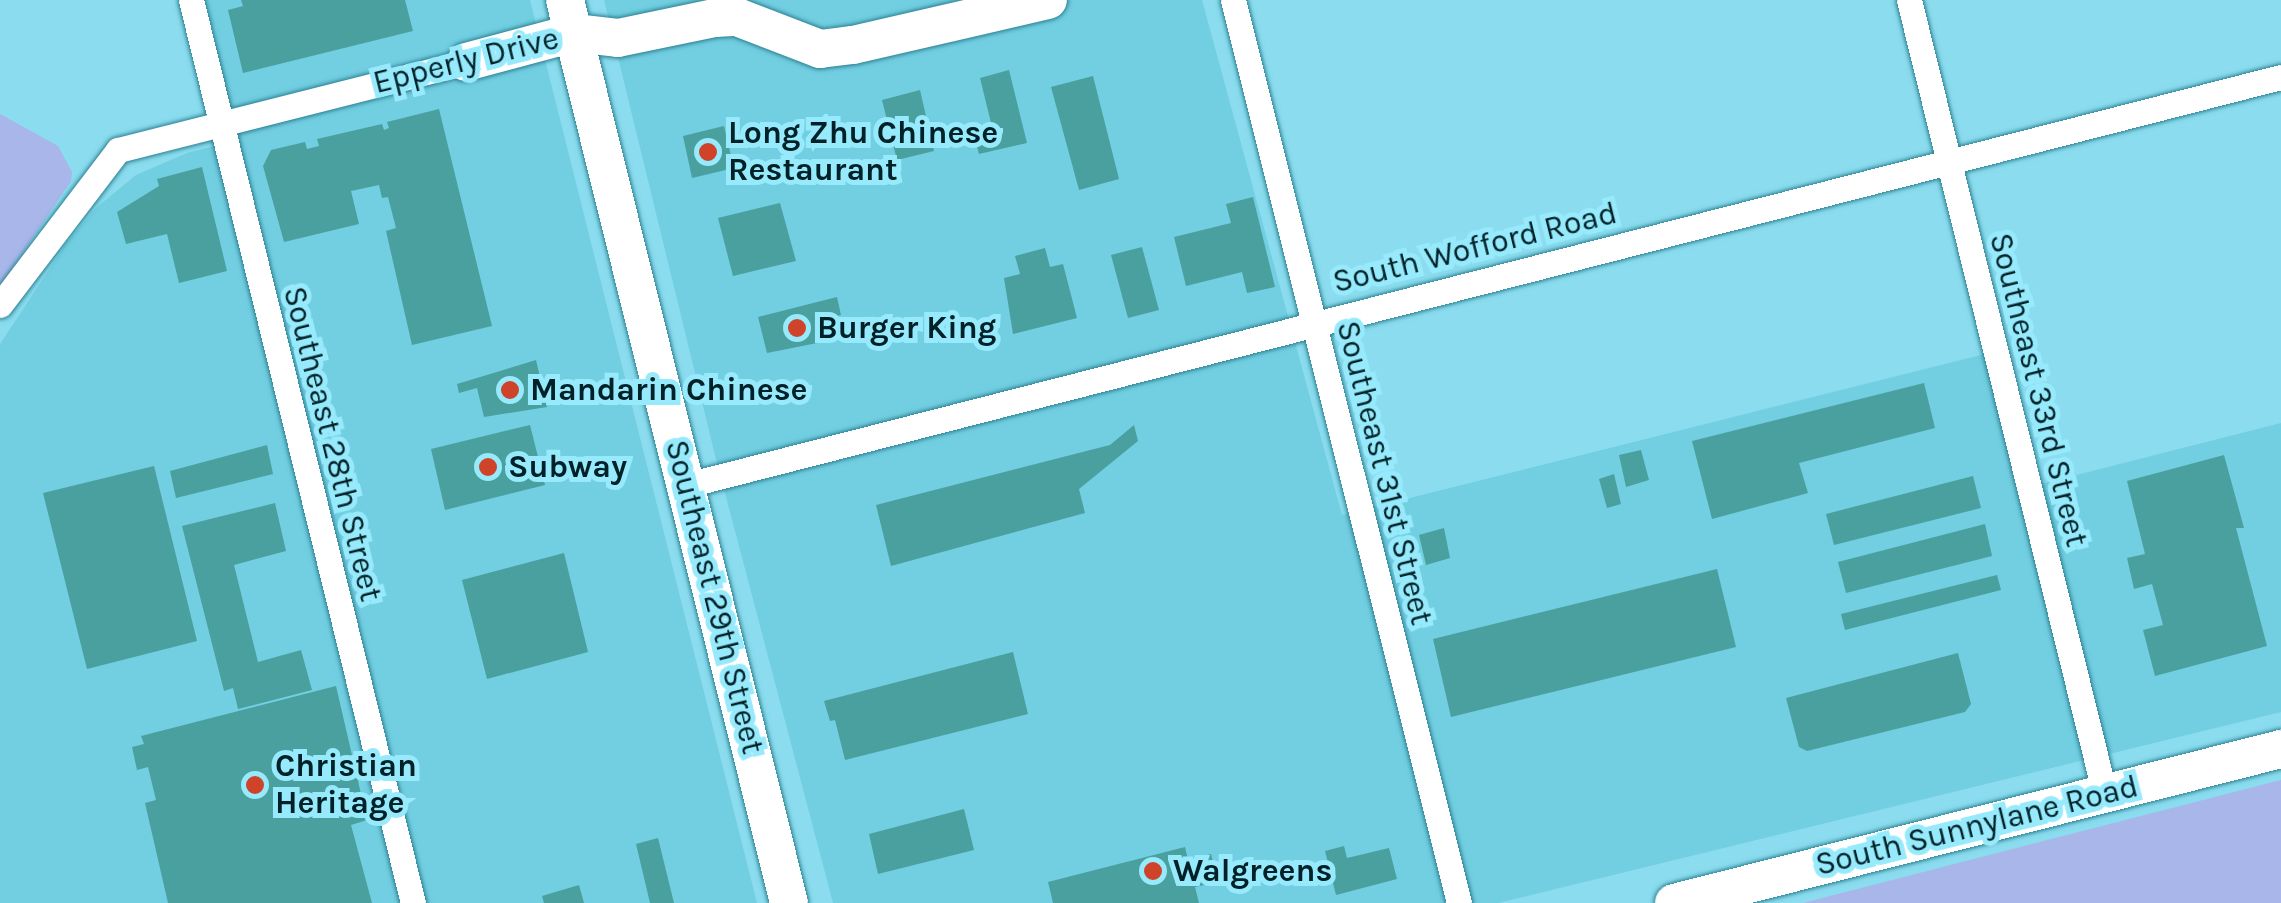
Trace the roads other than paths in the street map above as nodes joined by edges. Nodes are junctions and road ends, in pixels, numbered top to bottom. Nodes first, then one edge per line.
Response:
1 (191, 0) edge
2 (1048, 0) edge
3 (1233, 0) edge
4 (1909, 0) edge
5 (570, 16) edge
6 (466, 62) joint
7 (2281, 77) edge
8 (222, 123) junction
9 (1948, 161) junction
10 (0, 305) edge
11 (1313, 322) junction
12 (687, 485) junction
13 (2281, 750) edge
14 (2105, 795) junction
15 (412, 903) edge
16 (788, 903) edge
17 (1459, 903) edge
18 (1674, 903) edge

1 - 8 street, Southeast 28th Street
2 - 5 main road, Epperly Drive
3 - 11 street, Southeast 31st Street
4 - 9 street, Southeast 33rd Street
5 - 6 main road, Epperly Drive
5 - 12 main road, Southeast 29th Street
6 - 8 street, Epperly Drive
7 - 9 street, South Wofford Road
8 - 10 street, Epperly Drive
8 - 15 street, Southeast 28th Street
9 - 11 street, South Wofford Road
9 - 14 street, Southeast 33rd Street
11 - 12 street, South Wofford Road
11 - 17 street, Southeast 31st Street
12 - 16 main road, Southeast 29th Street
13 - 14 main road, South Sunnylane Road
14 - 18 main road, South Sunnylane Road

